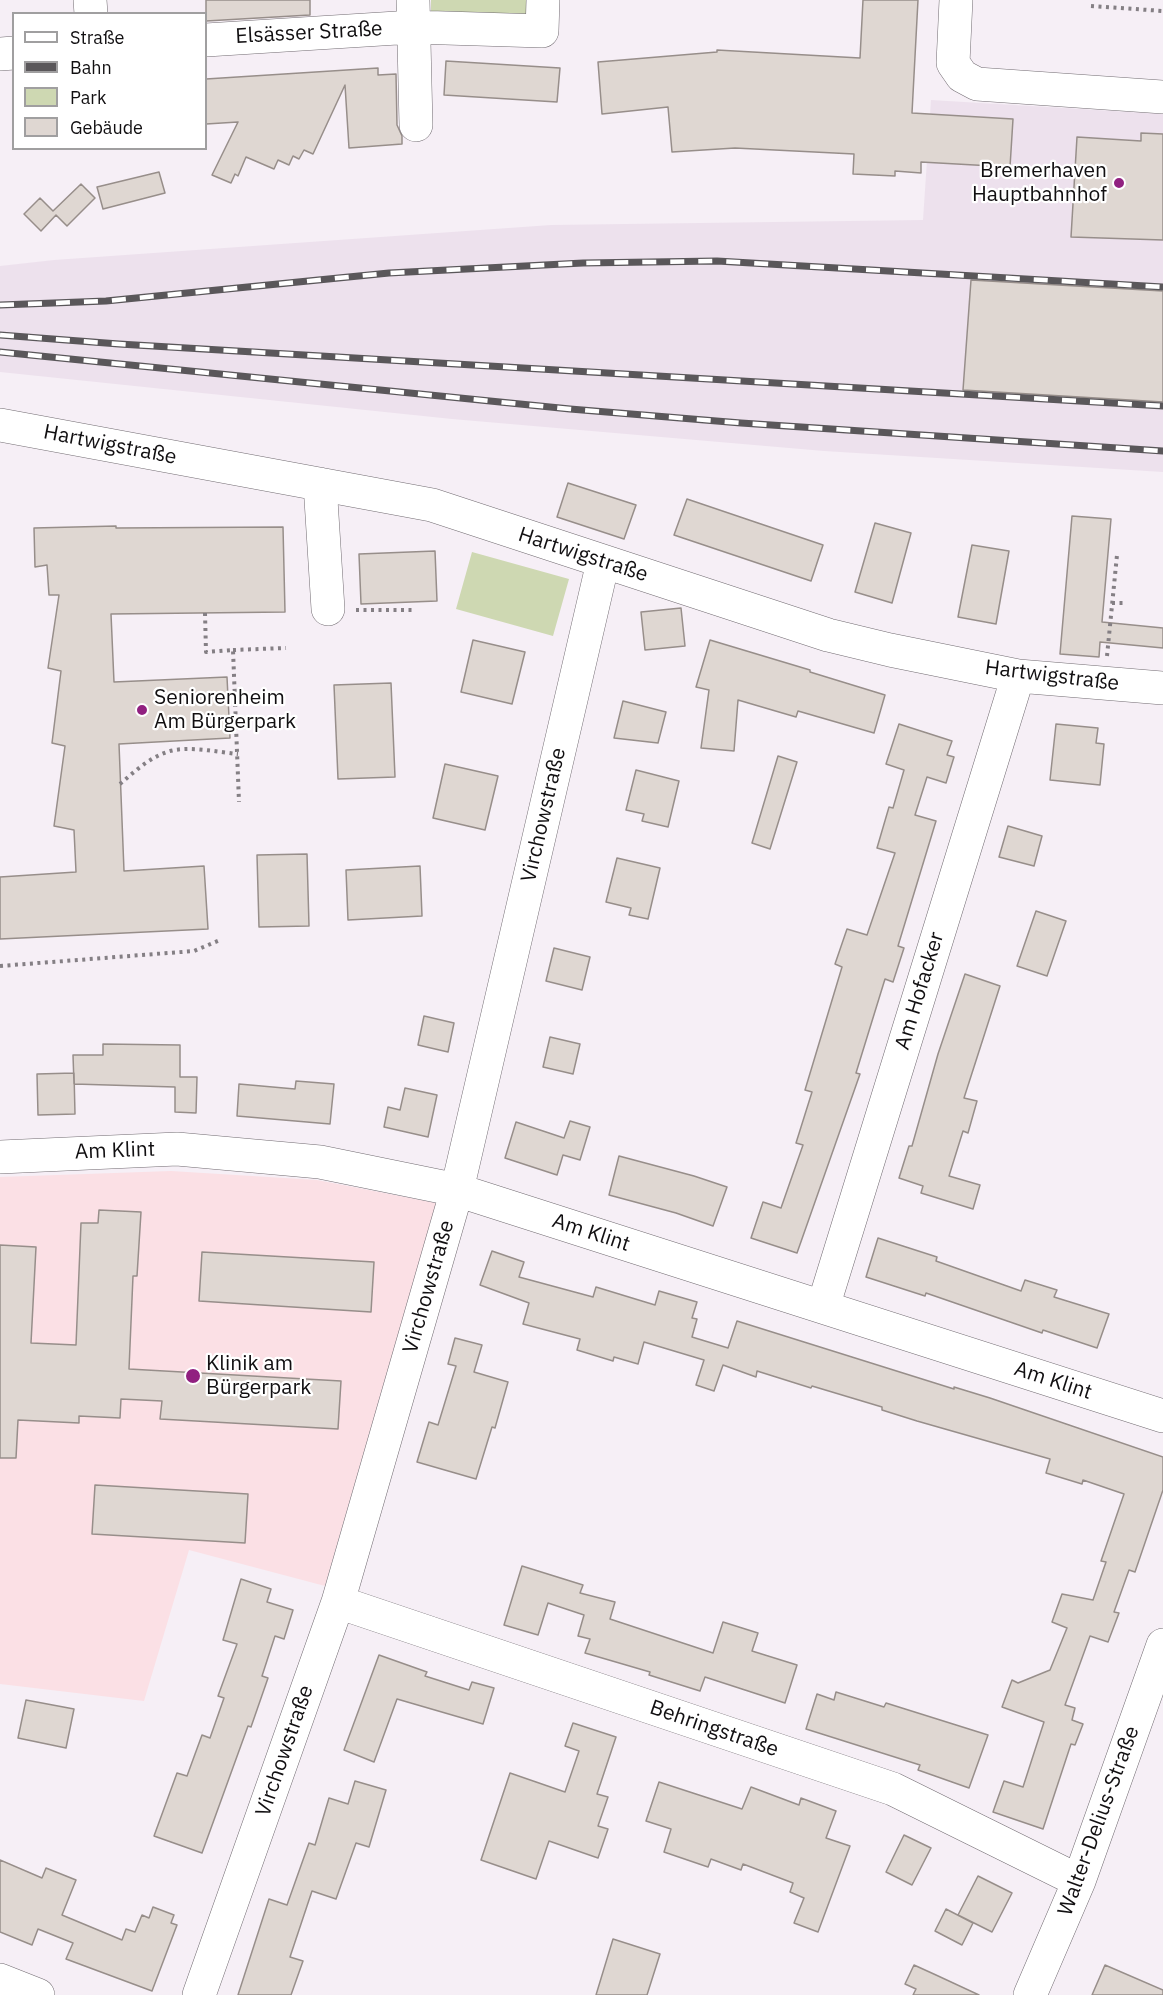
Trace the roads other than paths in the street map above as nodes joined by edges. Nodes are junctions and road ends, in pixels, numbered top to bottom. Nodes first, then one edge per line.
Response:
1 (543, 0) edge
2 (956, 0) edge
3 (413, 14) edge
4 (207, 39) edge
5 (1163, 98) edge
6 (416, 125) dead end
7 (0, 425) edge
8 (320, 484) junction
9 (603, 562) junction
10 (328, 609) road end
11 (1018, 675) junction
12 (1163, 688) edge
13 (0, 1157) edge
14 (457, 1190) junction
15 (823, 1307) junction
16 (1163, 1416) edge
17 (338, 1602) junction
18 (1163, 1645) edge
19 (1079, 1881) junction
20 (0, 1980) edge
21 (38, 1995) edge
22 (199, 1995) edge
23 (1030, 1995) edge

1 - 3 street, Elsässer Straße
2 - 5 street
3 - 4 street, Elsässer Straße
3 - 6 street
7 - 8 street, Hartwigstraße
8 - 9 street, Hartwigstraße
8 - 10 street
9 - 11 street, Hartwigstraße
9 - 14 street, Virchowstraße
11 - 12 street, Hartwigstraße
11 - 15 street, Am Hofacker
13 - 14 street, Am Klint
14 - 15 street, Am Klint
14 - 17 street, Virchowstraße
15 - 16 street, Am Klint
17 - 19 street, Behringstraße
17 - 22 street, Virchowstraße
18 - 19 street, Walter-Delius-Straße
19 - 23 street, Walter-Delius-Straße
20 - 21 street

